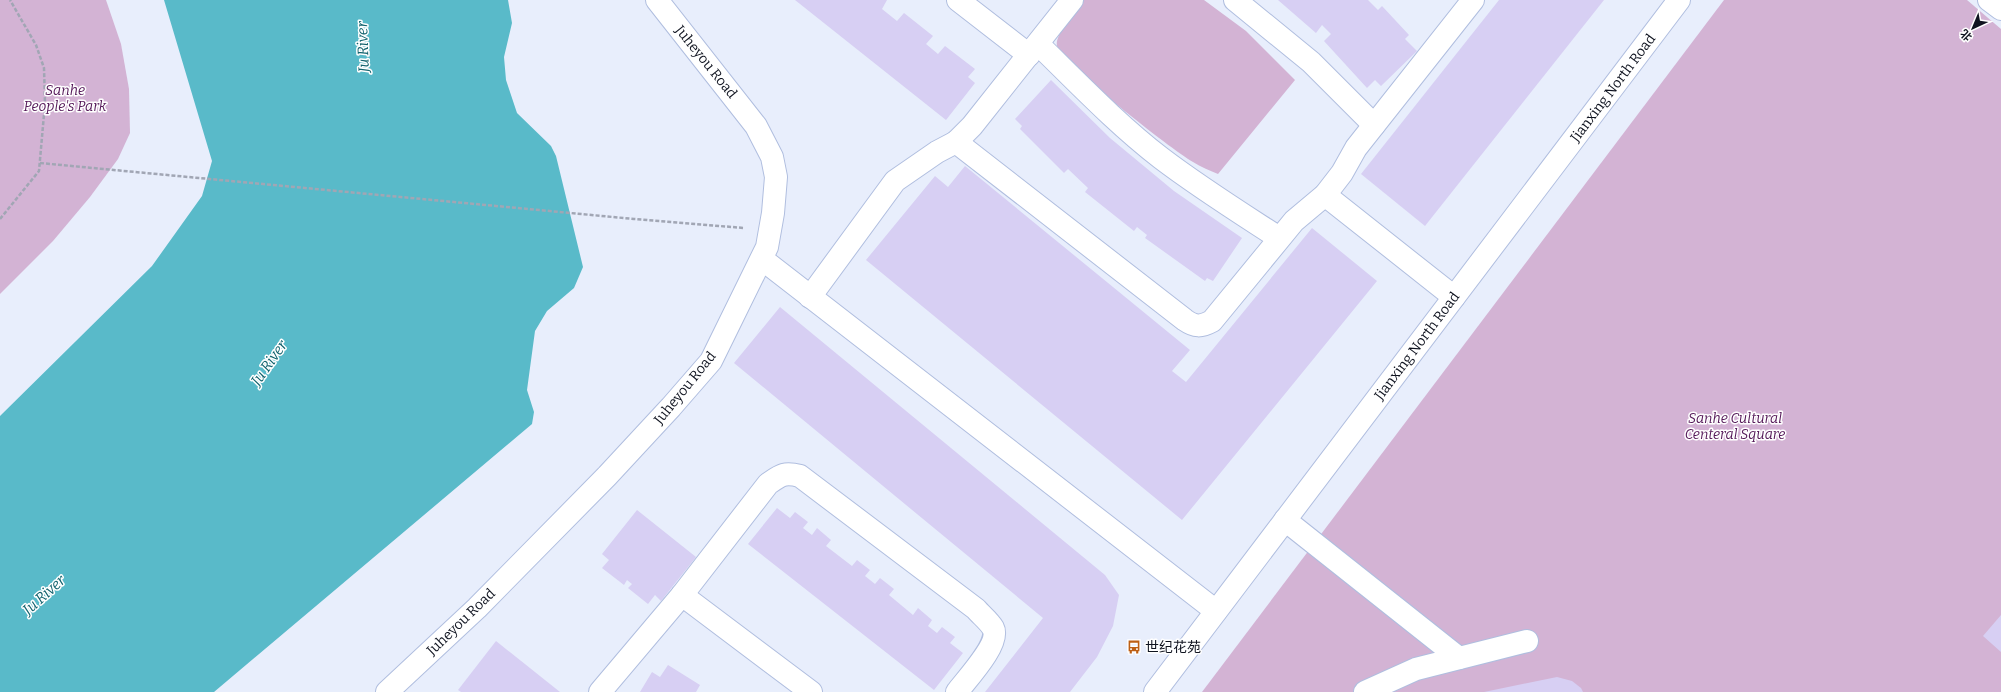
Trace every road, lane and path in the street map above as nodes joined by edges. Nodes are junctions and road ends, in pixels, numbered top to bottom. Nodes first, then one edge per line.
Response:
1 (10, 0) edge
2 (657, 0) edge
3 (958, 0) edge
4 (1072, 0) edge
5 (1235, 0) edge
6 (1473, 0) edge
7 (1679, 0) edge
8 (1990, 0) edge
9 (2001, 9) edge
10 (1033, 50) junction
11 (1374, 125) junction
12 (956, 142) junction
13 (40, 163) junction
14 (1326, 195) junction
15 (0, 219) edge
16 (771, 230) junction
17 (1279, 238) junction
18 (762, 259) junction
19 (810, 297) junction
20 (1454, 297) junction
21 (1285, 520) junction
22 (682, 595) junction
23 (1216, 611) junction
24 (1527, 641) dead end
25 (1460, 658) junction
26 (387, 692) edge
27 (600, 692) edge
28 (811, 692) edge
29 (957, 692) edge
30 (1155, 692) edge
31 (1365, 692) edge

1 - 13 path
2 - 16 street, Juheyou Road
3 - 10 street
4 - 10 street
5 - 11 street
6 - 11 street
7 - 20 street, Jianxing North Road
8 - 9 street
10 - 12 street
10 - 17 street
11 - 14 street
12 - 17 street
12 - 19 street
13 - 15 path
13 - 16 path
14 - 17 street
14 - 20 street
16 - 18 street, Juheyou Road
18 - 19 street
18 - 26 street, Juheyou Road
19 - 23 street
20 - 21 street, Jianxing North Road
21 - 23 street, Jianxing North Road
21 - 25 street
22 - 27 street
22 - 28 street
22 - 29 street
23 - 30 street, Jianxing North Road
24 - 25 street
25 - 31 street

